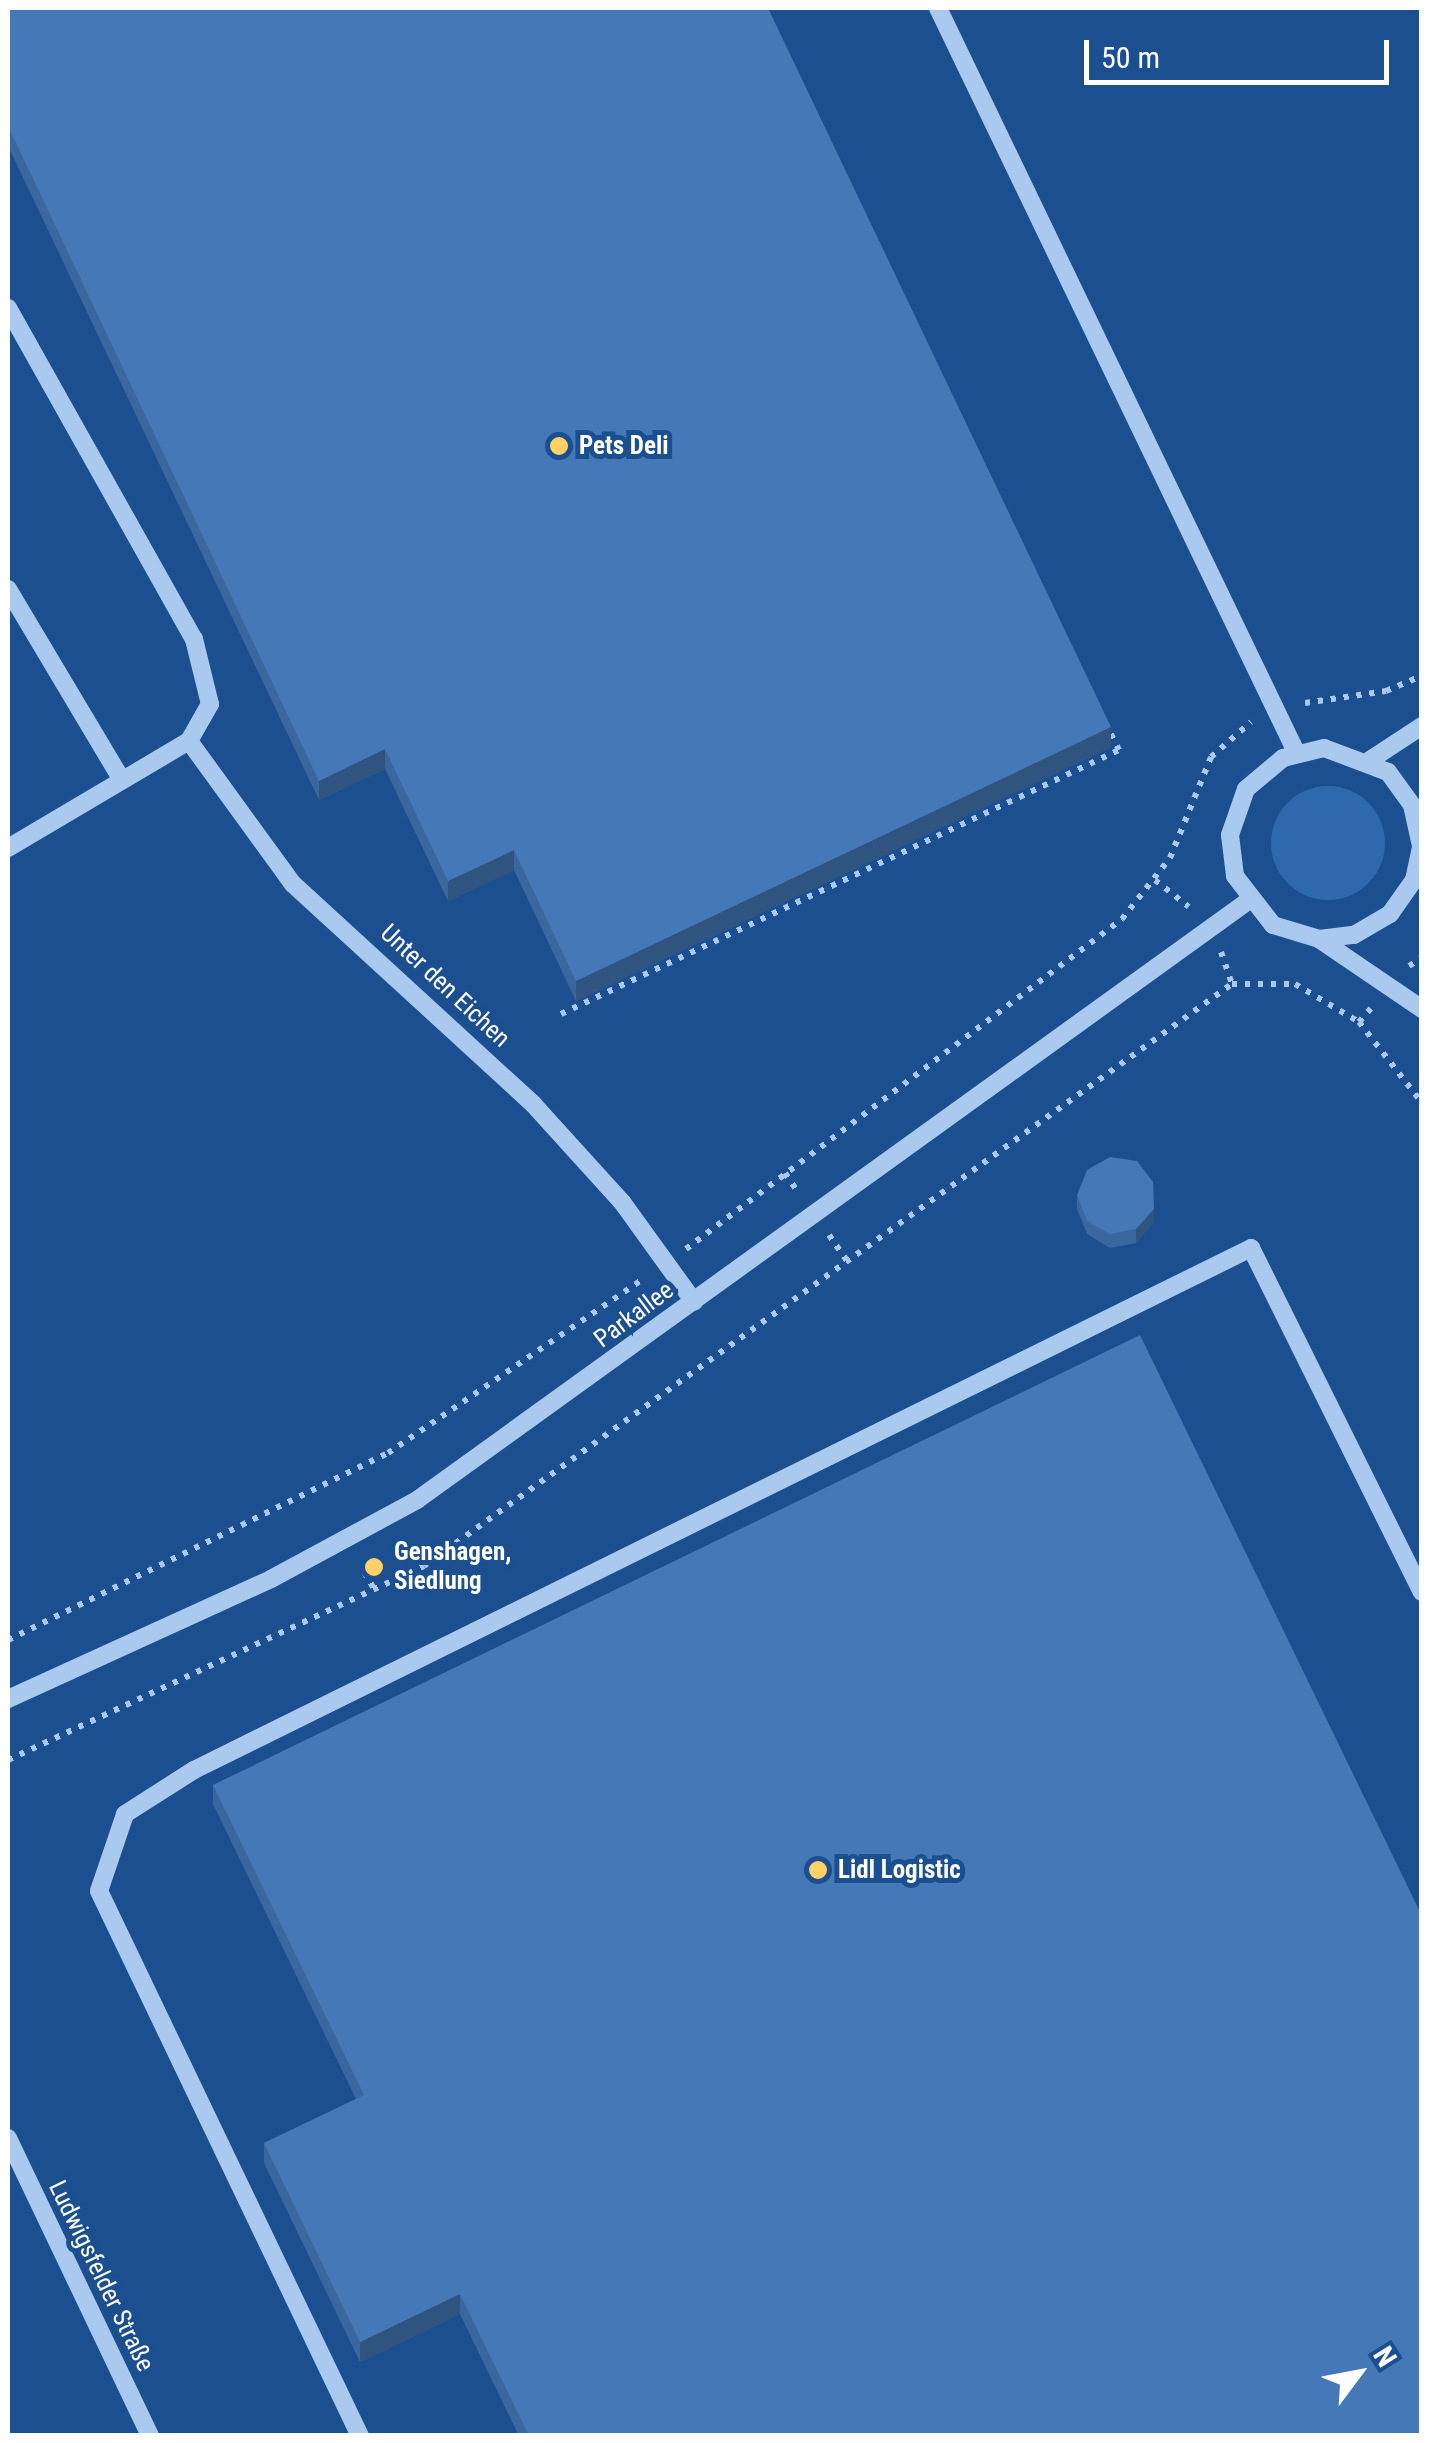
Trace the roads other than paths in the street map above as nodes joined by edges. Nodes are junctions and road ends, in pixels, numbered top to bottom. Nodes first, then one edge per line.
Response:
1 (938, 8) edge
2 (8, 308) edge
3 (8, 589) edge
4 (1422, 726) edge
5 (189, 741) junction
6 (1296, 752) junction
7 (1370, 760) junction
8 (122, 780) junction
9 (1421, 838) edge
10 (8, 848) edge
11 (1414, 880) junction
12 (1248, 901) junction
13 (1422, 902) edge
14 (1319, 940) junction
15 (1422, 1008) edge
16 (694, 1302) junction
17 (1422, 1592) edge
18 (8, 1699) edge
19 (8, 2138) edge
20 (150, 2436) edge
21 (360, 2436) edge

1 - 6 street
2 - 5 street
3 - 8 street
4 - 7 street
5 - 8 street
5 - 16 street, Unter den Eichen
6 - 7 street
6 - 12 street
7 - 9 street
8 - 10 street
9 - 11 street
11 - 13 street
11 - 14 street
12 - 14 street
12 - 16 street, Parkallee
14 - 15 street
16 - 18 street, Parkallee
17 - 21 street
19 - 20 street, Ludwigsfelder Straße

